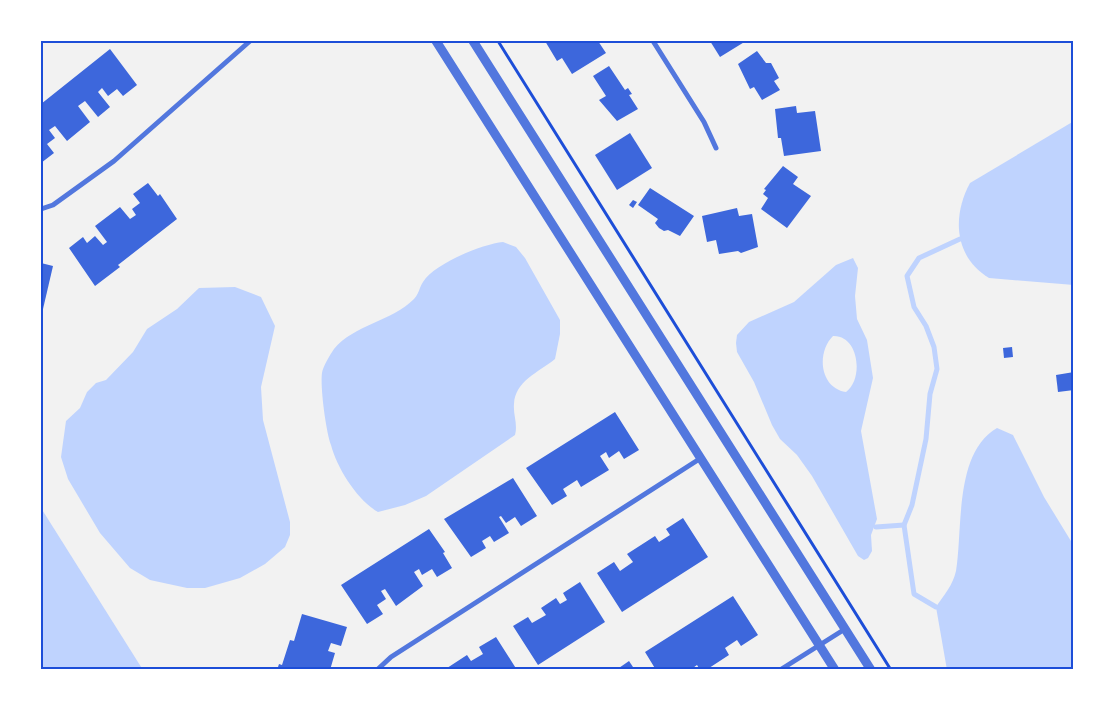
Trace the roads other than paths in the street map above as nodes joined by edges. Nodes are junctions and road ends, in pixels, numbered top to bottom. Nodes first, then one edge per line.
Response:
1 (250, 41) edge
2 (436, 41) edge
3 (473, 41) edge
4 (653, 41) edge
5 (716, 148) dead end
6 (41, 209) edge
7 (701, 458) junction
8 (845, 629) junction
9 (820, 645) junction
10 (377, 670) edge
11 (780, 670) edge
12 (835, 670) edge
13 (871, 670) edge

1 - 6 street
2 - 7 street
3 - 8 street
4 - 5 street
7 - 9 street
7 - 10 street
8 - 9 street
8 - 13 street
9 - 11 street
9 - 12 street

